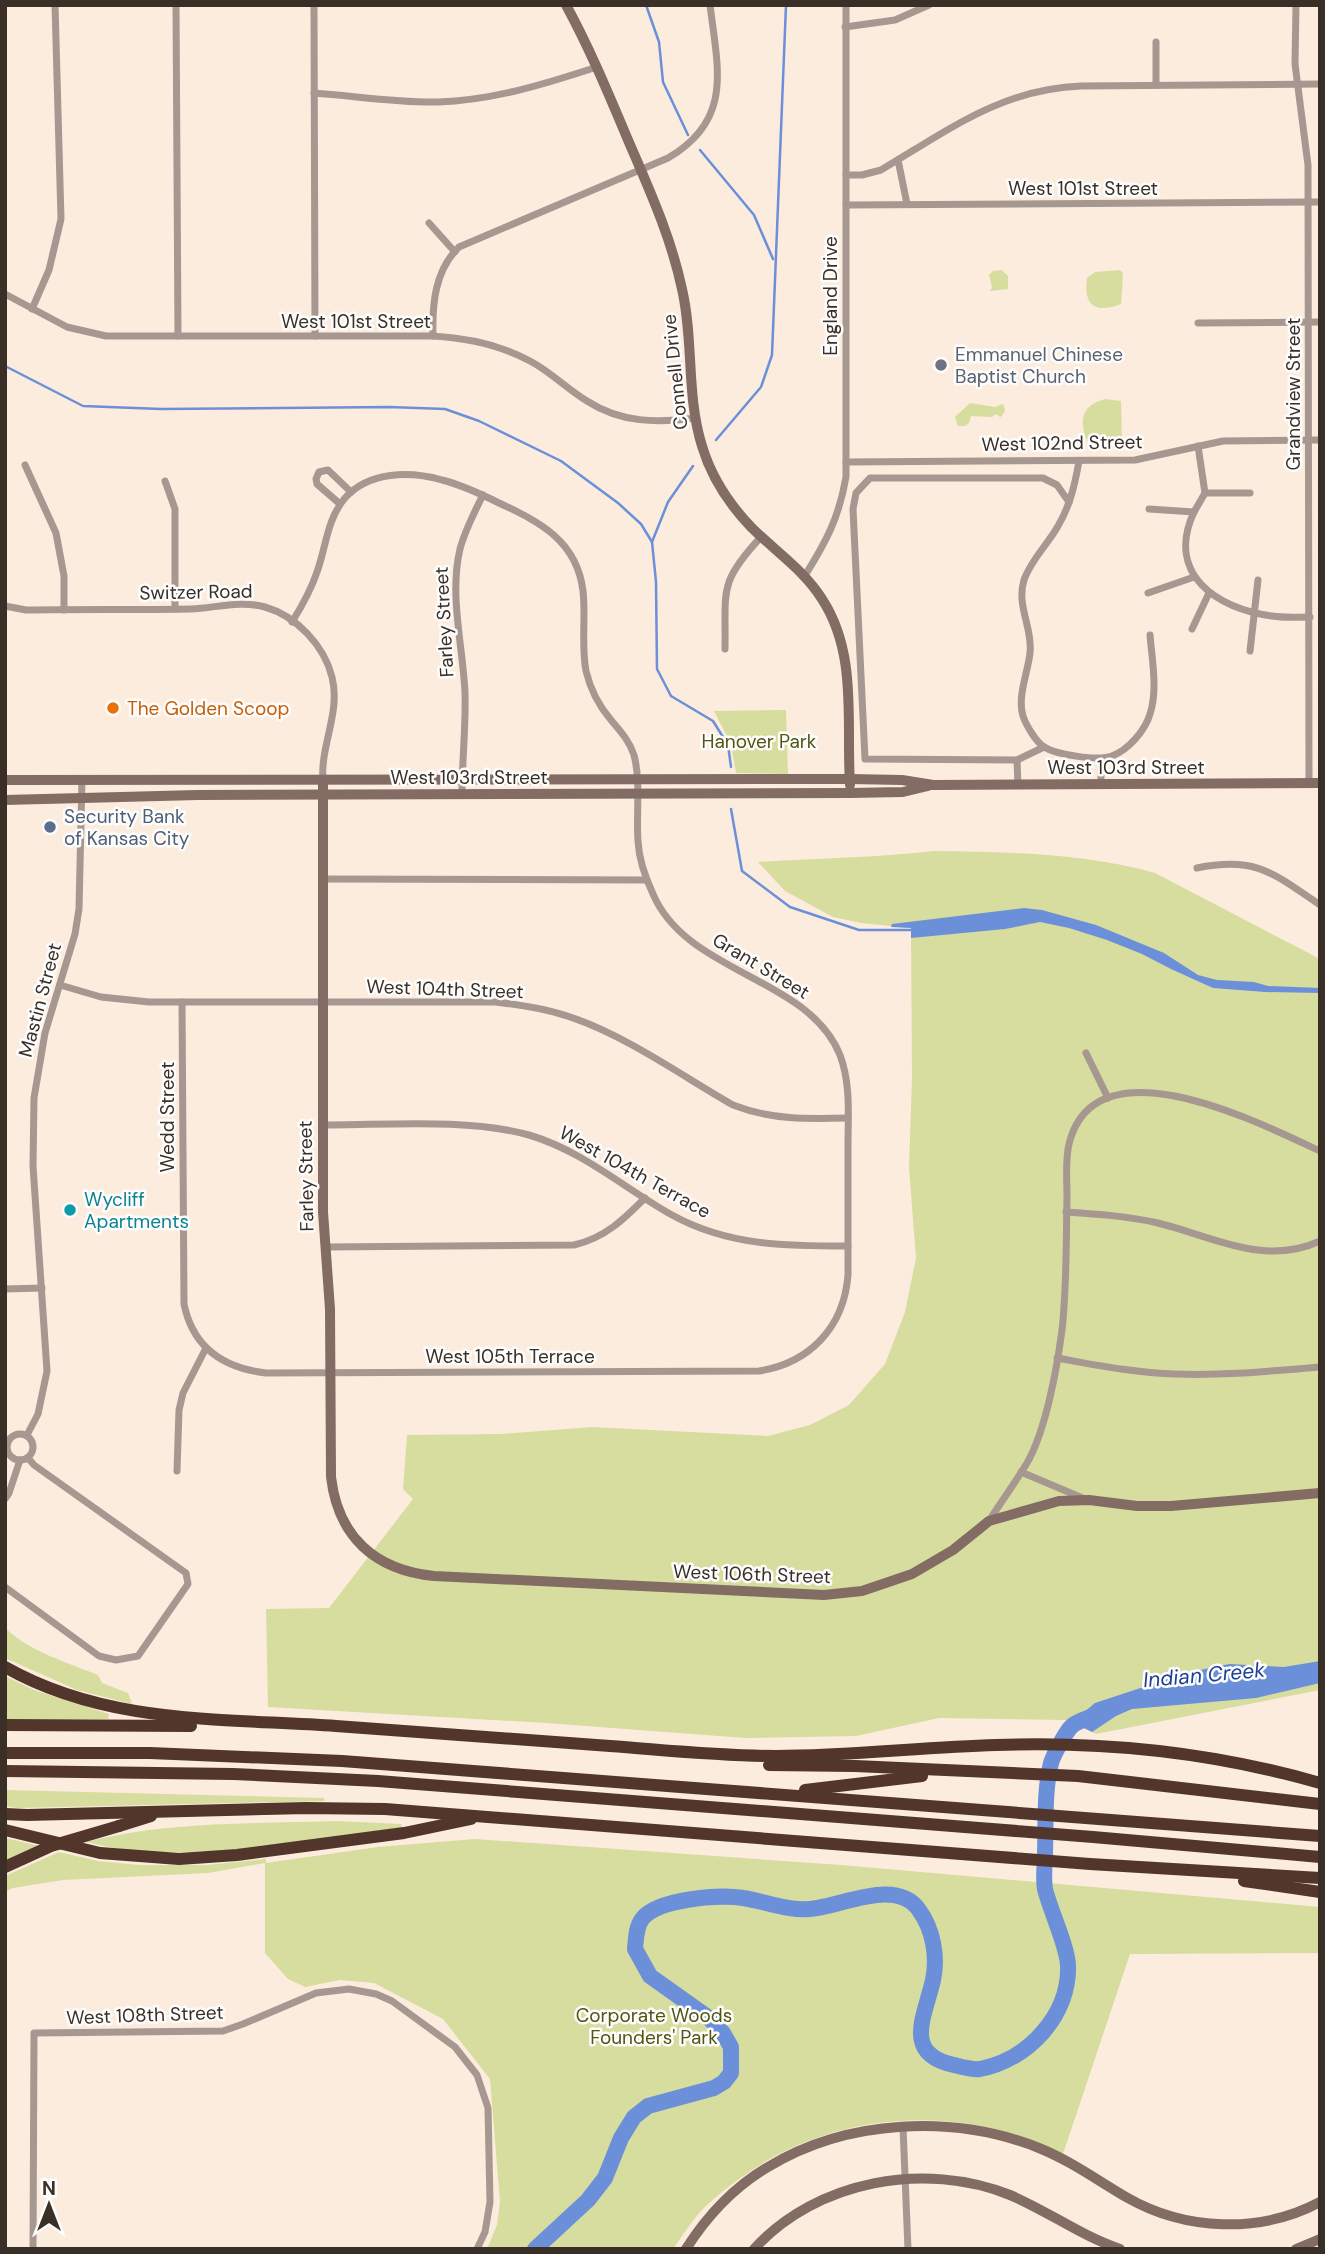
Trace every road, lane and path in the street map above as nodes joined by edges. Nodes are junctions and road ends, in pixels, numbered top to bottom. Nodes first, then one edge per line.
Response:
1 (55, 5) edge
2 (176, 5) edge
3 (314, 5) edge
4 (566, 5) edge
5 (710, 5) edge
6 (846, 5) edge
7 (929, 5) edge
8 (1296, 5) edge
9 (845, 27) junction
10 (1156, 42) dead end
11 (597, 66) junction
12 (1298, 84) junction
13 (1320, 84) edge
14 (1156, 85) junction
15 (314, 93) junction
16 (898, 160) junction
17 (640, 170) junction
18 (846, 175) junction
19 (1308, 202) junction
20 (1320, 202) edge
21 (907, 204) junction
22 (846, 205) junction
23 (429, 223) dead end
24 (455, 252) junction
25 (5, 294) edge
26 (32, 309) junction
27 (1309, 322) junction
28 (1320, 322) edge
29 (1198, 323) dead end
30 (177, 336) junction
31 (315, 336) junction
32 (432, 336) junction
33 (695, 418) junction
34 (1309, 440) junction
35 (1320, 440) edge
36 (1198, 446) junction
37 (927, 461) junction
38 (1079, 461) junction
39 (846, 462) junction
40 (25, 464) dead end
41 (928, 477) junction
42 (165, 481) dead end
43 (351, 492) junction
44 (1205, 493) junction
45 (1250, 493) dead end
46 (483, 495) junction
47 (1069, 502) junction
48 (340, 504) junction
49 (1149, 509) dead end
50 (1194, 512) junction
51 (761, 537) junction
52 (1309, 569) junction
53 (1320, 569) edge
54 (804, 577) junction
55 (1194, 578) junction
56 (1258, 580) dead end
57 (1148, 593) dead end
58 (1209, 593) junction
59 (5, 606) edge
60 (175, 609) junction
61 (64, 610) junction
62 (1254, 612) junction
63 (1310, 617) junction
64 (292, 622) junction
65 (1192, 629) dead end
66 (1150, 635) dead end
67 (859, 645) junction
68 (843, 647) junction
69 (725, 649) dead end
70 (1250, 651) dead end
71 (1310, 713) junction
72 (1320, 714) edge
73 (1044, 747) junction
74 (1101, 759) junction
75 (1017, 760) junction
76 (82, 779) junction
77 (849, 779) junction
78 (5, 780) edge
79 (462, 780) junction
80 (636, 780) junction
81 (323, 781) junction
82 (1314, 783) edge
83 (933, 785) junction
84 (1018, 785) junction
85 (1101, 785) junction
86 (850, 793) junction
87 (637, 794) junction
88 (462, 795) junction
89 (323, 796) junction
90 (5, 800) edge
91 (82, 800) junction
92 (1197, 868) dead end
93 (323, 879) junction
94 (647, 880) junction
95 (1320, 905) edge
96 (60, 985) junction
97 (182, 1002) junction
98 (322, 1002) junction
99 (1086, 1053) dead end
100 (1108, 1098) junction
101 (848, 1118) junction
102 (323, 1125) junction
103 (1320, 1151) edge
104 (646, 1198) junction
105 (1066, 1212) junction
106 (1320, 1241) edge
107 (848, 1246) junction
108 (326, 1247) junction
109 (5, 1289) edge
110 (42, 1289) junction
111 (815, 1347) joint
112 (206, 1348) junction
113 (1057, 1358) junction
114 (1320, 1367) edge
115 (330, 1372) junction
116 (27, 1435) junction
117 (24, 1459) junction
118 (177, 1471) dead end
119 (1021, 1472) junction
120 (1320, 1493) edge
121 (5, 1499) edge
122 (1089, 1500) junction
123 (989, 1521) junction
124 (374, 1557) joint
125 (5, 1587) edge
126 (5, 1667) edge
127 (232, 1720) junction
128 (5, 1725) edge
129 (5, 1753) edge
130 (734, 1756) junction
131 (5, 1771) edge
132 (976, 1773) junction
133 (1320, 1783) edge
134 (776, 1793) junction
135 (1317, 1804) edge
136 (165, 1812) junction
137 (5, 1814) edge
138 (487, 1816) junction
139 (5, 1830) edge
140 (1320, 1836) edge
141 (1320, 1857) edge
142 (5, 1867) edge
143 (1154, 1868) junction
144 (1320, 1878) edge
145 (1320, 1892) edge
146 (904, 2127) junction
147 (905, 2179) junction
148 (1320, 2202) edge
149 (1320, 2239) edge
150 (33, 2249) edge
151 (477, 2249) edge
152 (686, 2249) edge
153 (754, 2249) edge
154 (908, 2249) edge
155 (1120, 2249) edge
156 (1296, 2249) edge

1 - 26 street
2 - 30 street
3 - 15 street
4 - 11 street, Connell Drive
5 - 17 street
6 - 9 street, England Drive
7 - 9 street
8 - 12 street, Grandview Street
9 - 18 street, England Drive
10 - 14 street
11 - 15 street
11 - 17 street, Connell Drive
12 - 13 street
12 - 14 street
12 - 19 street, Grandview Street
14 - 16 street
15 - 31 street
16 - 18 street
16 - 21 street
17 - 24 street
17 - 33 street, Connell Drive
18 - 22 street, England Drive
19 - 20 street, West 101st Street
19 - 21 street, West 101st Street
19 - 27 street, Grandview Street
21 - 22 street, West 101st Street
22 - 39 street, England Drive
23 - 24 street
24 - 32 street
25 - 26 street, West 101st Street
26 - 30 street, West 101st Street
27 - 28 street
27 - 29 street
27 - 34 street, Grandview Street
30 - 31 street, West 101st Street
31 - 32 street, West 101st Street
32 - 33 street, West 101st Street
33 - 51 street, Connell Drive
34 - 35 street, West 102nd Street
34 - 36 street, West 102nd Street
34 - 52 street, Grandview Street
36 - 38 street, West 102nd Street
36 - 44 street
37 - 38 street, West 102nd Street
37 - 39 street, West 102nd Street
37 - 41 street
38 - 47 street
39 - 54 street, England Drive
40 - 61 street
41 - 47 street, West 102nd Street
41 - 67 street, West 102nd Street
42 - 60 street
43 - 46 street, Grant Street
43 - 48 street
43 - 48 street
44 - 45 street
44 - 50 street
46 - 79 street, Farley Street
46 - 80 street, Grant Street
47 - 73 street
48 - 64 street
49 - 50 street
50 - 55 street
51 - 54 street, Connell Drive
51 - 69 street
52 - 53 street
52 - 63 street, Grandview Street
54 - 68 street, Connell Drive
55 - 57 street
55 - 58 street
56 - 62 street
58 - 62 street
58 - 65 street
59 - 61 street, Switzer Road
60 - 61 street, Switzer Road
60 - 64 street, Switzer Road
62 - 63 street
62 - 70 street
63 - 71 street, Grandview Street
64 - 81 street, Switzer Road
66 - 74 street
67 - 68 street
67 - 75 street
68 - 77 street, Connell Drive
71 - 72 street
71 - 82 street, Grandview Street
73 - 74 street
73 - 75 street
74 - 85 street
75 - 84 street
76 - 78 street, West 103rd Street
76 - 81 street, West 103rd Street
76 - 91 street, Mastin Street
77 - 80 street, West 103rd Street
77 - 83 street, West 103rd Street
77 - 86 street, Connell Drive
79 - 80 street, West 103rd Street
79 - 81 street, West 103rd Street
79 - 88 street, Farley Street
80 - 87 street, Grant Street
81 - 89 street, Farley Street
82 - 85 street, West 103rd Street
83 - 84 street, West 103rd Street
83 - 86 street, West 103rd Street
84 - 85 street, West 103rd Street
86 - 87 street, West 103rd Street
87 - 88 street, West 103rd Street
87 - 94 street, Grant Street
88 - 89 street, West 103rd Street
89 - 91 street, West 103rd Street
89 - 93 street, Farley Street
90 - 91 street, West 103rd Street
91 - 96 street, Mastin Street
92 - 95 street
93 - 94 street
93 - 98 street, Farley Street
94 - 101 street, Grant Street
96 - 97 street, West 104th Street
96 - 110 street, Mastin Street
97 - 98 street, West 104th Street
97 - 112 street, Wedd Street
98 - 101 street, West 104th Street
98 - 102 street, Farley Street
99 - 100 street
100 - 103 street
100 - 105 street
101 - 107 street, Grant Street
102 - 104 street, West 104th Terrace
102 - 108 street, Farley Street
104 - 107 street, West 104th Terrace
104 - 108 street
105 - 106 street
105 - 113 street
107 - 111 street, Grant Street
108 - 115 street, Farley Street
109 - 110 street
110 - 116 street, Mastin Street
111 - 115 street, West 105th Terrace
112 - 115 street, West 105th Terrace
112 - 118 street
113 - 114 street
113 - 119 street
115 - 124 street, Farley Street
116 - 117 street
116 - 117 street
117 - 121 street
117 - 125 street
119 - 122 street
119 - 123 street
120 - 122 street, West 106th Street
122 - 123 street, West 106th Street
123 - 124 street, West 106th Street
126 - 127 highway
127 - 128 highway
127 - 130 highway
129 - 134 highway
130 - 132 highway
130 - 133 highway
131 - 141 highway
132 - 134 highway
132 - 135 highway
134 - 140 highway
136 - 137 highway
136 - 138 highway
136 - 142 highway, bridge
138 - 139 highway
138 - 143 highway
143 - 144 highway
143 - 145 highway
146 - 147 street
146 - 148 street
146 - 152 street
147 - 153 street
147 - 154 street
147 - 155 street
149 - 156 street
150 - 151 street, West 108th Street

